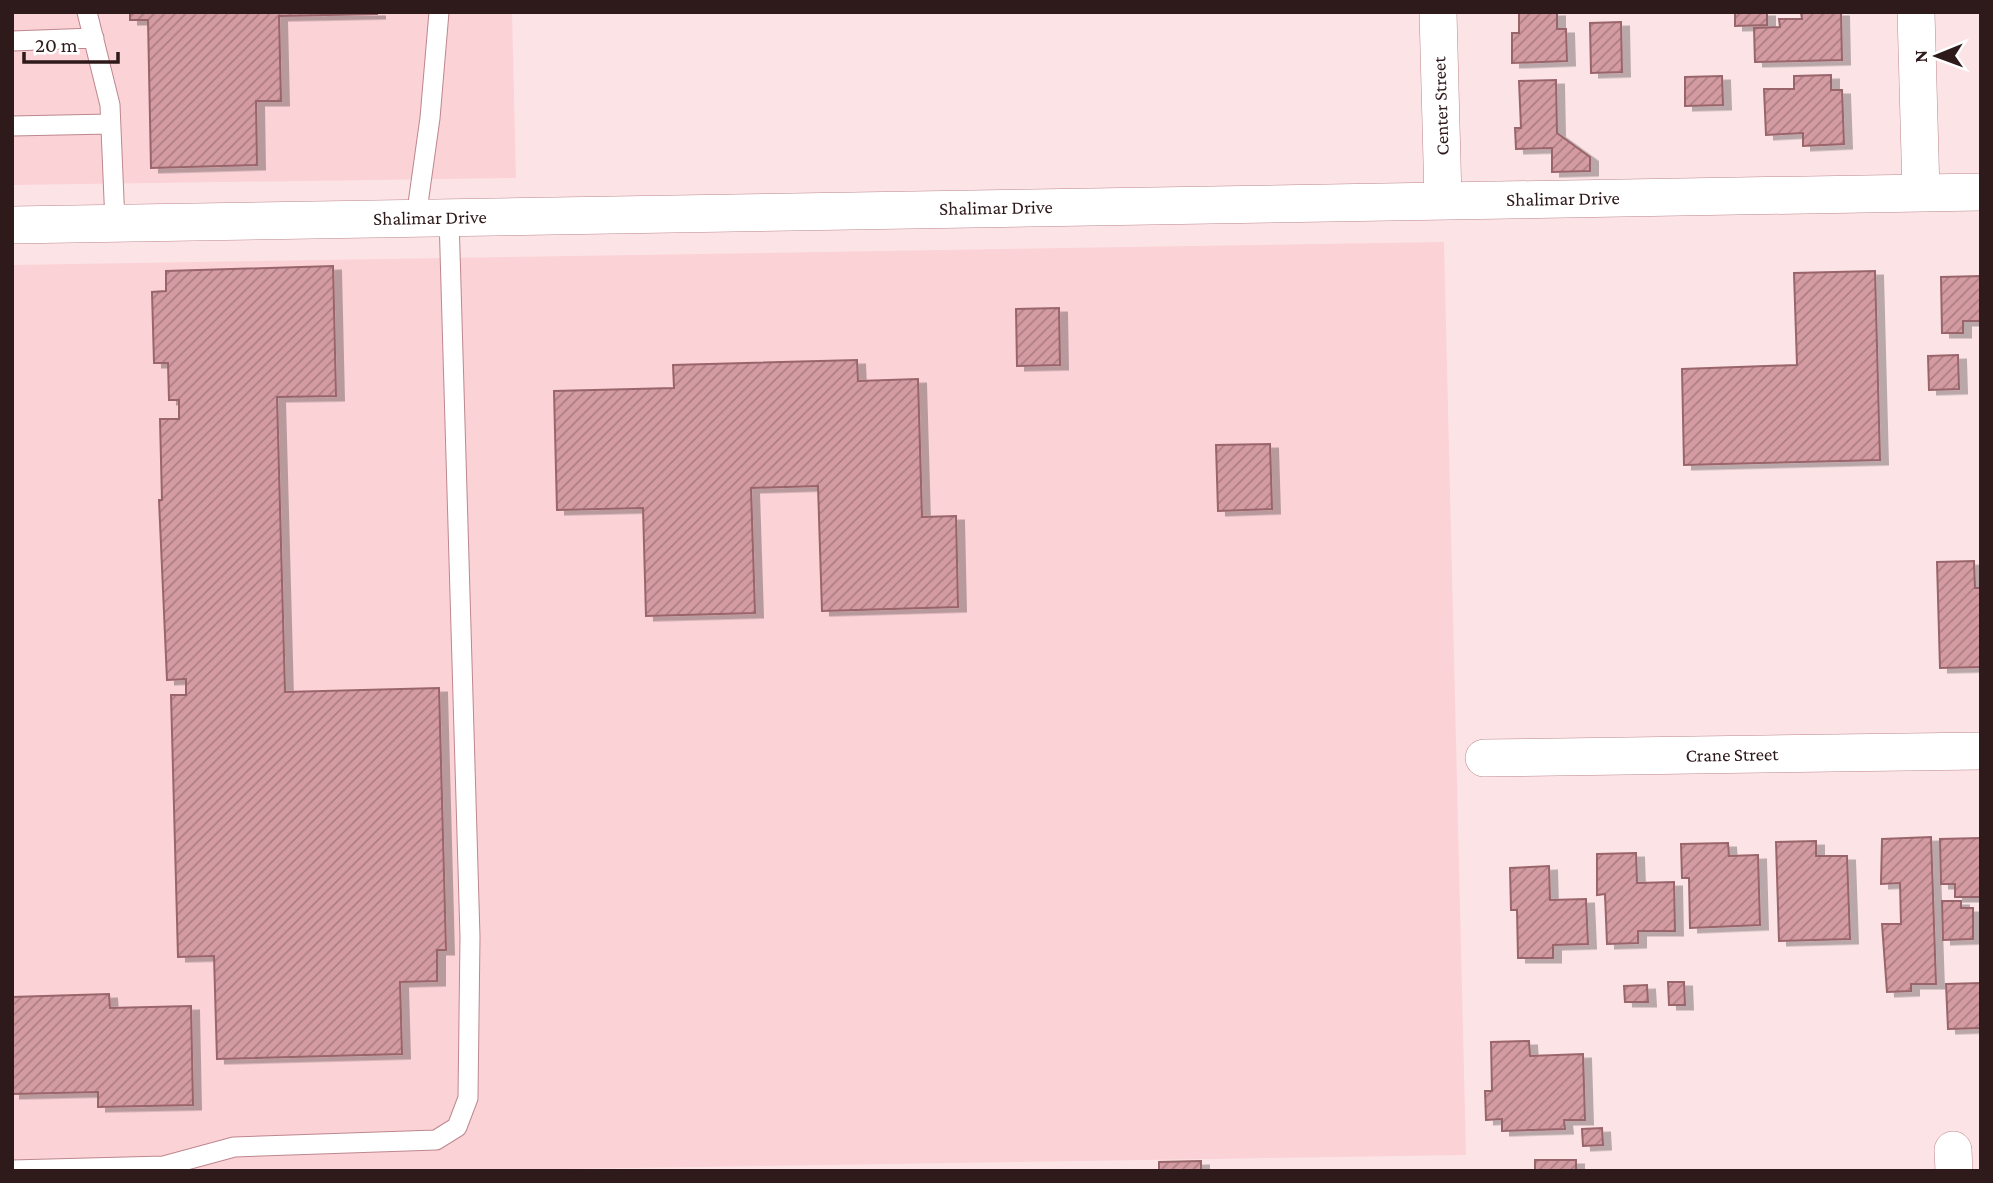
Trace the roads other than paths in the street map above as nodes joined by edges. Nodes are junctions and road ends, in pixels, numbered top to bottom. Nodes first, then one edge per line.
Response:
1 (87, 12) edge
2 (439, 12) edge
3 (1437, 12) edge
4 (1916, 12) edge
5 (94, 38) junction
6 (12, 41) edge
7 (110, 124) junction
8 (12, 126) edge
9 (1981, 191) edge
10 (1921, 192) junction
11 (1443, 199) junction
12 (433, 217) junction
13 (115, 223) junction
14 (12, 225) edge
15 (1981, 751) edge
16 (1484, 758) dead end
17 (12, 1170) edge

1 - 5 lane
2 - 12 lane
3 - 11 street, Center Street
4 - 10 street
5 - 6 lane
5 - 7 lane
7 - 8 lane
7 - 13 lane
9 - 10 street, Shalimar Drive
10 - 11 street, Shalimar Drive
11 - 12 street, Shalimar Drive
12 - 13 street, Shalimar Drive
12 - 17 lane
13 - 14 street, Shalimar Drive
15 - 16 street, Crane Street

